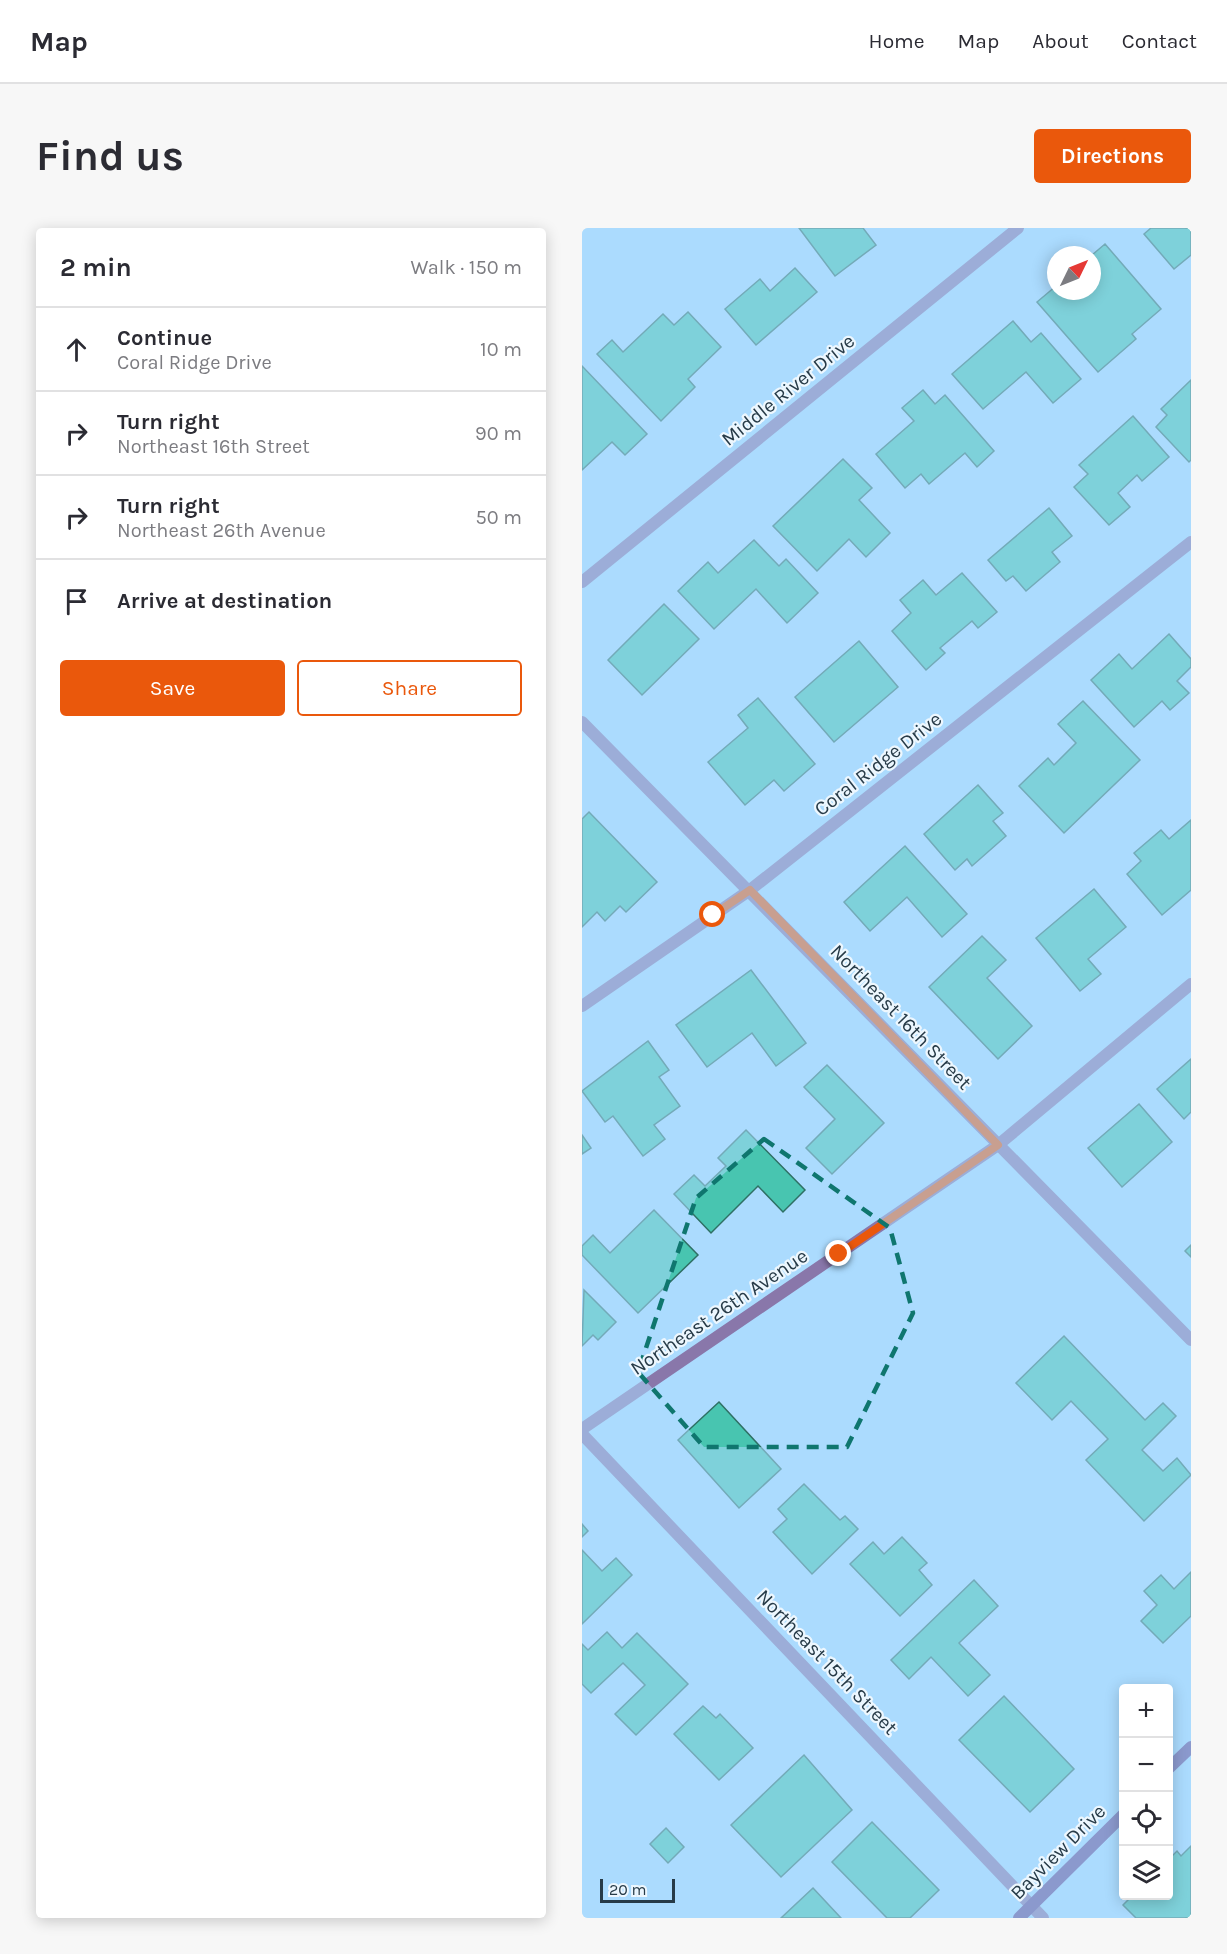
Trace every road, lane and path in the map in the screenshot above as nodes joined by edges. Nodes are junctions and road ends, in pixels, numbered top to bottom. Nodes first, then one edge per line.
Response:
1 (1018, 228) edge
2 (1191, 542) edge
3 (582, 582) edge
4 (582, 722) edge
5 (750, 890) junction
6 (1191, 984) edge
7 (582, 1006) edge
8 (998, 1145) junction
9 (1191, 1340) edge
10 (582, 1431) edge
11 (1191, 1747) edge
12 (1173, 1765) edge
13 (1119, 1819) edge
14 (1032, 1906) junction
15 (1019, 1918) edge
16 (1043, 1918) edge

1 - 3 street, Middle River Drive
2 - 5 street, Coral Ridge Drive
4 - 5 street, Northeast 16th Street
5 - 7 street, Coral Ridge Drive
5 - 8 street, Northeast 16th Street
6 - 8 street, Northeast 26th Avenue
8 - 9 street, Northeast 16th Street
8 - 10 street, Northeast 26th Avenue
10 - 14 street, Northeast 15th Street
11 - 12 street
13 - 14 street, Bayview Drive
14 - 15 street, Bayview Drive
14 - 16 street, Northeast 15th Street

